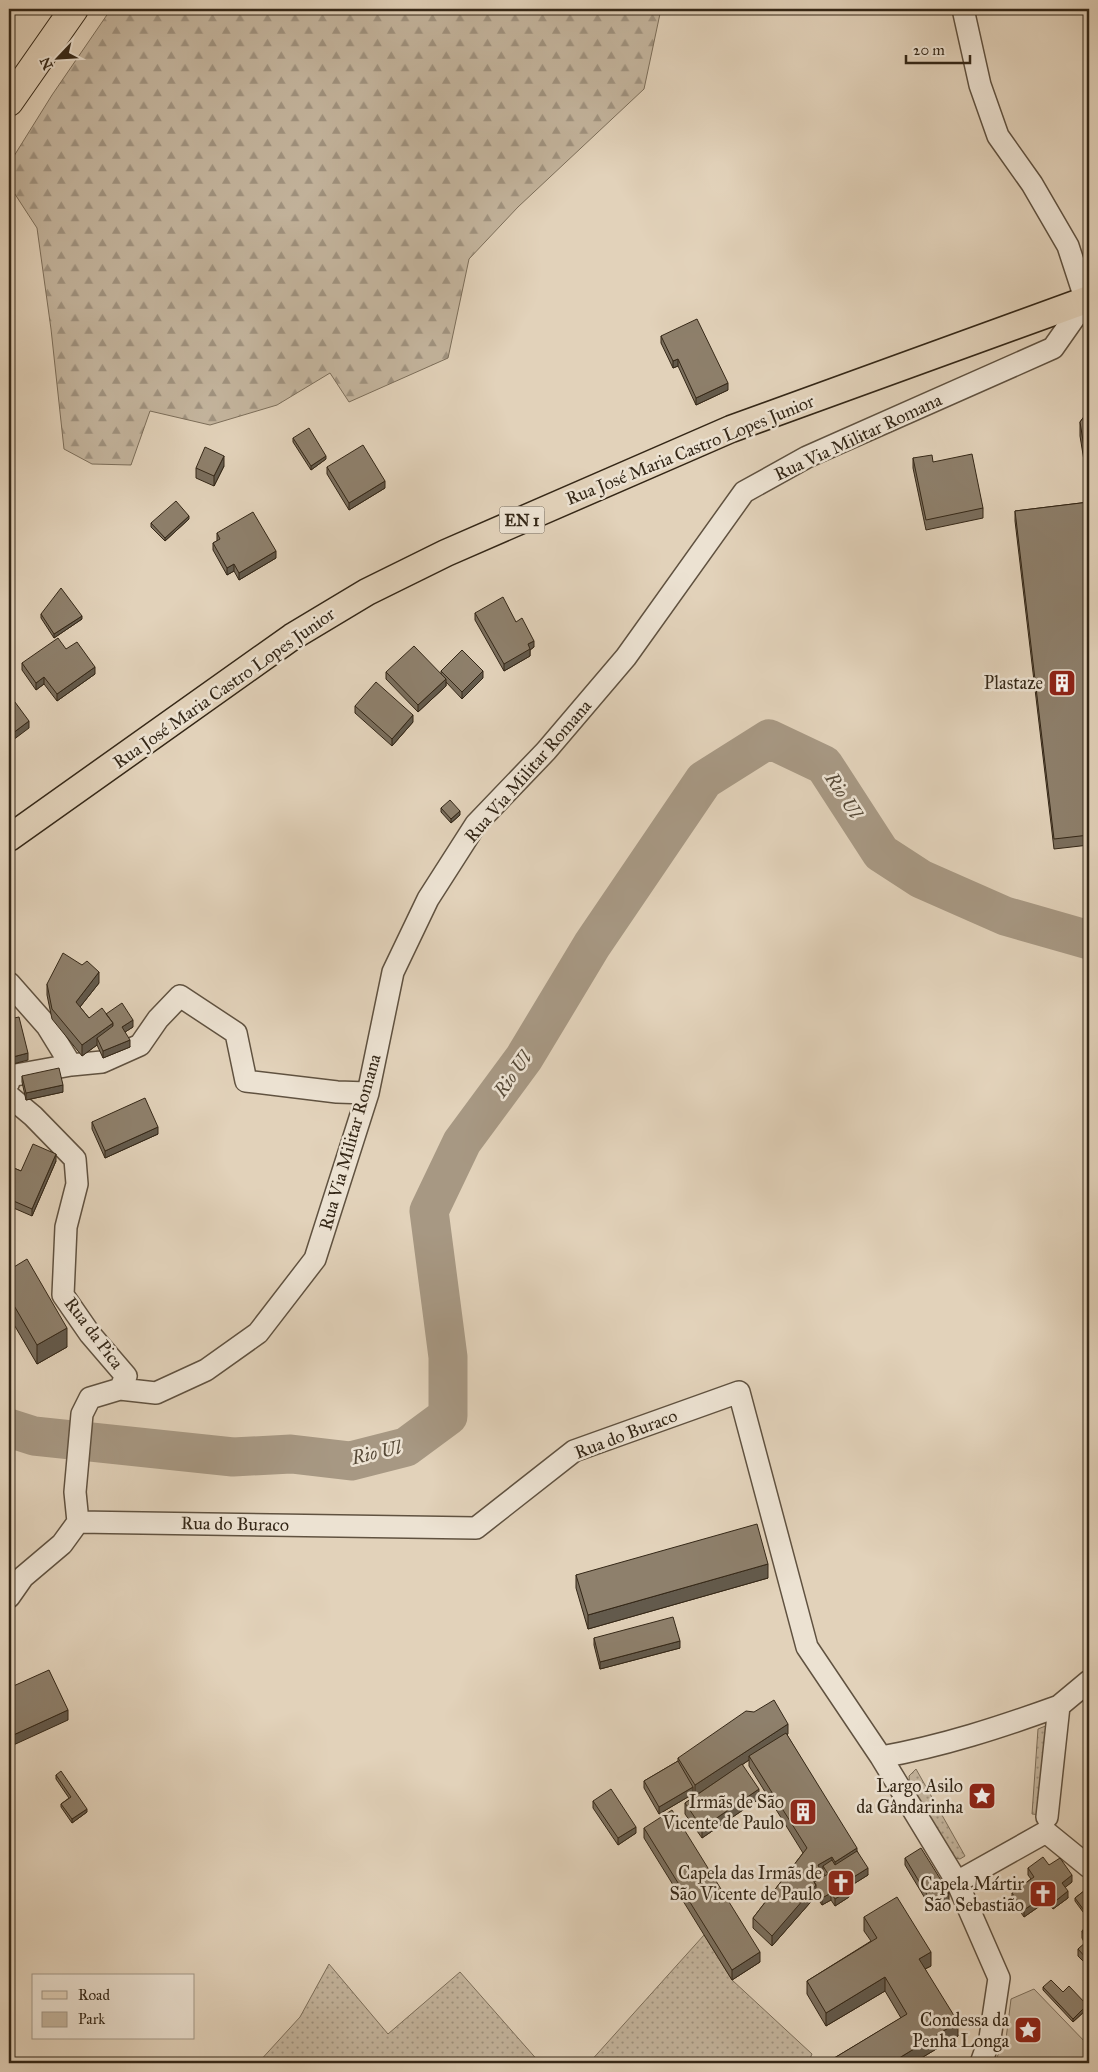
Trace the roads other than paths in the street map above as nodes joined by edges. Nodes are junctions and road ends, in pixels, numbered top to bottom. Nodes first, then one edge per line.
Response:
1 (53, 9) edge
2 (74, 9) edge
3 (963, 9) edge
4 (9, 72) edge
5 (9, 102) edge
6 (1087, 300) edge
7 (9, 838) edge
8 (9, 983) edge
9 (71, 1066) junction
10 (9, 1082) edge
11 (368, 1092) junction
12 (9, 1096) edge
13 (120, 1389) junction
14 (78, 1522) junction
15 (9, 1598) edge
16 (1089, 1682) edge
17 (1059, 1706) junction
18 (881, 1757) junction
19 (1046, 1824) junction
20 (1089, 1867) edge
21 (957, 1882) junction
22 (981, 2063) edge

1 - 4 highway
2 - 5 highway
3 - 6 street
6 - 7 main road, Rua José Maria Castro Lopes Junior / EN 1
6 - 11 street, Rua Via Militar Romana
8 - 9 street
9 - 10 street
9 - 11 street
11 - 13 street, Rua Via Militar Romana
12 - 13 street, Rua da Pica
13 - 14 street, Rua Via Militar Romana
14 - 15 street
14 - 18 street, Rua do Buraco
16 - 17 street
17 - 18 street
17 - 19 street
18 - 21 street
19 - 20 street
19 - 21 street
21 - 22 street

